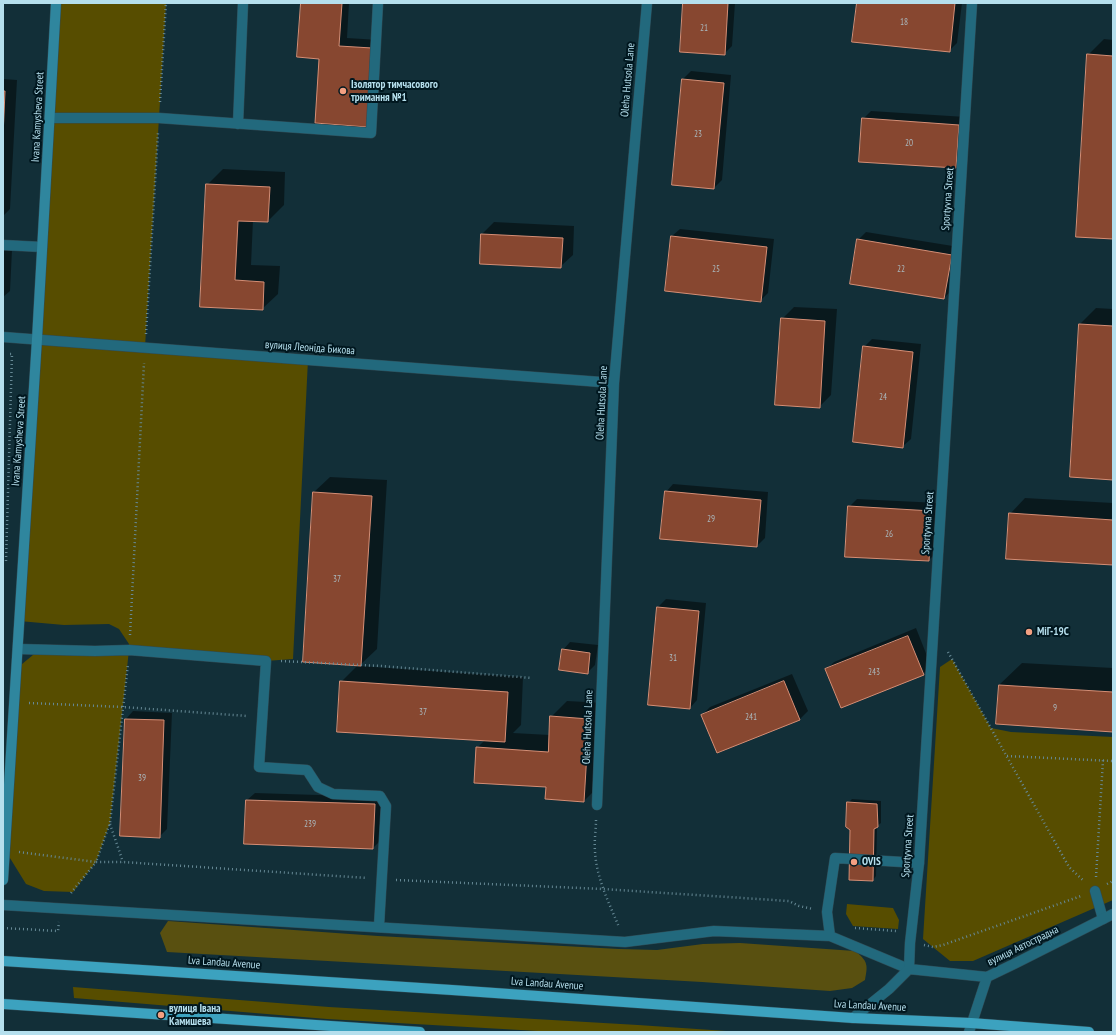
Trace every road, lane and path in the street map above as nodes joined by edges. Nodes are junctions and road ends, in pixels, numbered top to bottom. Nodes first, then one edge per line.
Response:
1 (56, 3) edge
2 (166, 3) edge
3 (243, 3) edge
4 (378, 3) edge
5 (647, 3) edge
6 (972, 3) edge
7 (50, 118) junction
8 (159, 118) junction
9 (238, 124) junction
10 (3, 245) edge
11 (42, 247) junction
12 (3, 337) edge
13 (37, 339) junction
14 (145, 347) junction
15 (3, 353) edge
16 (614, 383) junction
17 (6, 567) dead end
18 (934, 627) junction
19 (18, 649) junction
20 (129, 650) junction
21 (266, 661) junction
22 (532, 678) dead end
23 (14, 702) junction
24 (123, 707) junction
25 (264, 717) junction
26 (1006, 756) junction
27 (1103, 760) junction
28 (1113, 761) edge
29 (597, 805) joint
30 (110, 823) junction
31 (5, 850) junction
32 (96, 862) junction
33 (123, 862) junction
34 (919, 862) junction
35 (382, 879) junction
36 (3, 880) edge
37 (603, 889) junction
38 (1095, 891) junction
39 (3, 905) edge
40 (60, 908) junction
41 (827, 912) junction
42 (1113, 914) edge
43 (1103, 919) junction
44 (379, 926) junction
45 (3, 928) edge
46 (830, 936) junction
47 (626, 942) junction
48 (910, 943) junction
49 (3, 961) edge
50 (909, 969) junction
51 (986, 977) junction
52 (3, 1004) edge
53 (853, 1018) junction
54 (970, 1028) edge
55 (420, 1032) edge
56 (1089, 1032) edge

1 - 7 street, Ivana Kamysheva Street
2 - 8 path
3 - 9 street
4 - 9 street
5 - 16 street, Oleha Hutsola Lane
6 - 18 street, Sportyvna Street
7 - 8 street
7 - 11 street, Ivana Kamysheva Street
8 - 9 street
8 - 14 path
10 - 11 street
11 - 13 street, Ivana Kamysheva Street
12 - 13 street, вулиця Леоніда Бикова
13 - 14 street, вулиця Леоніда Бикова
13 - 19 street, Ivana Kamysheva Street
14 - 16 street, вулиця Леоніда Бикова
14 - 20 path
15 - 17 path
16 - 29 street, Oleha Hutsola Lane
18 - 26 path
18 - 34 street, Sportyvna Street
19 - 20 street
19 - 23 street, Ivana Kamysheva Street
20 - 21 street
20 - 24 path
21 - 22 path
21 - 25 street
23 - 24 path
23 - 31 street, Ivana Kamysheva Street
24 - 25 path
24 - 30 path
25 - 35 street
26 - 27 path
26 - 38 path
27 - 28 path
27 - 38 path
29 - 37 path
30 - 32 path
30 - 33 path
31 - 32 path
31 - 36 street, Ivana Kamysheva Street
32 - 33 path
32 - 40 path
33 - 35 path
34 - 41 street
34 - 48 street, Sportyvna Street
35 - 37 path
35 - 44 street
37 - 41 path
37 - 47 path
38 - 43 street
38 - 48 path
39 - 40 street
40 - 44 street
40 - 45 path
41 - 46 street
41 - 48 path
42 - 43 street, вулиця Автострадна
43 - 51 street, вулиця Автострадна
44 - 47 street
46 - 47 street
46 - 50 street
48 - 50 street, Sportyvna Street
49 - 53 main road, Lva Landau Avenue
50 - 51 street
50 - 53 street
51 - 54 street, вулиця Автострадна
52 - 55 main road
53 - 54 main road, Lva Landau Avenue
54 - 56 main road, Lva Landau Avenue

